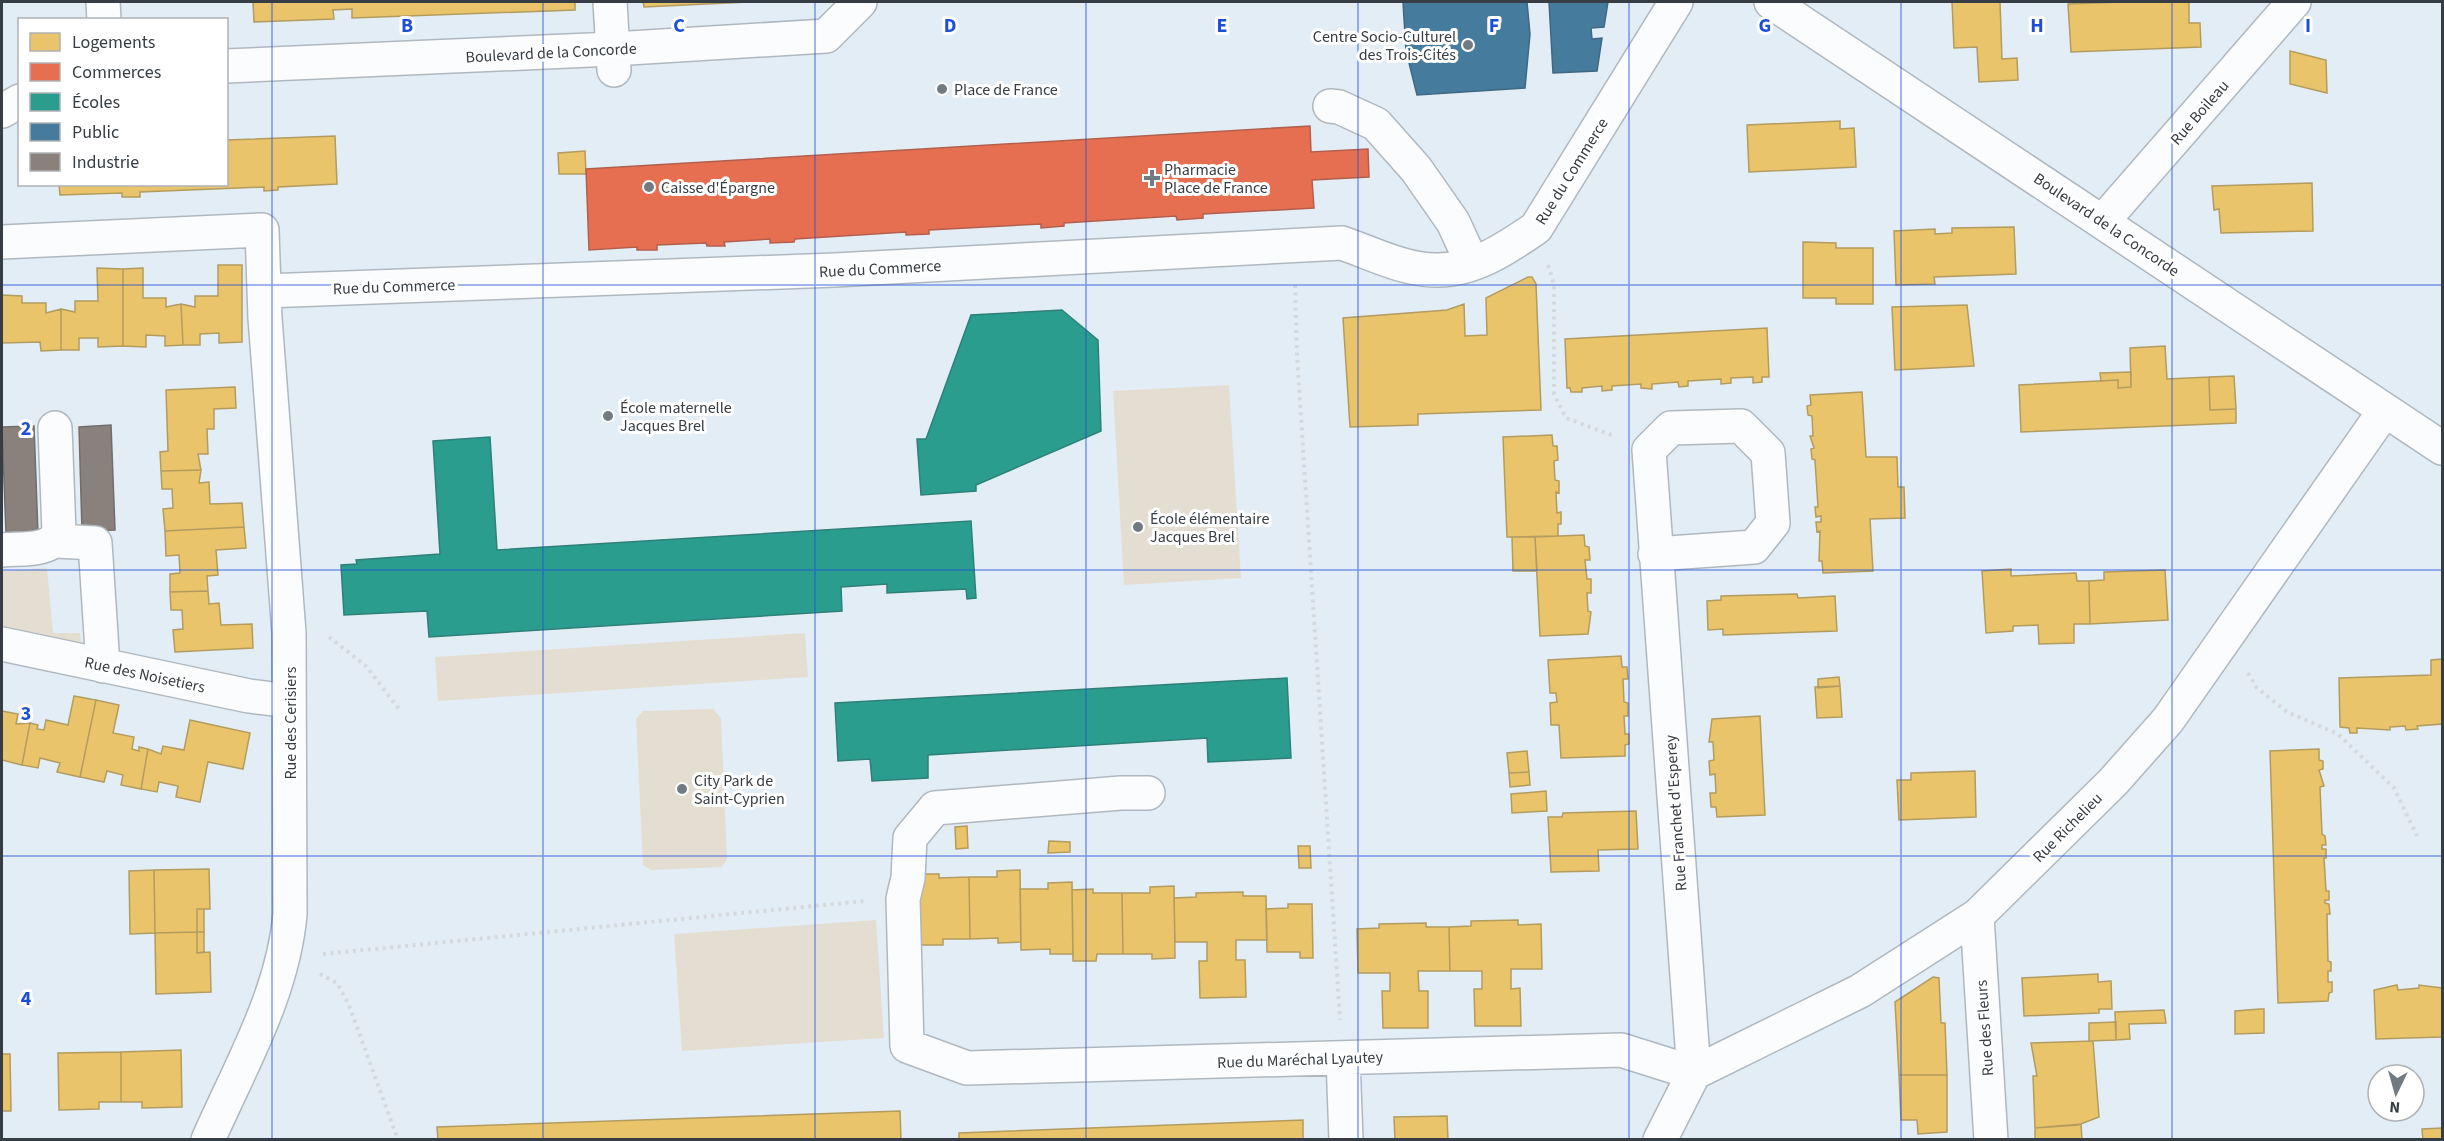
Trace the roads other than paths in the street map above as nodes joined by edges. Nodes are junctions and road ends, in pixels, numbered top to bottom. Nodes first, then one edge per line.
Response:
1 (102, 2) edge
2 (610, 2) edge
3 (860, 2) edge
4 (1676, 2) edge
5 (1771, 2) edge
6 (2294, 2) edge
7 (104, 18) edge
8 (614, 60) junction
9 (228, 66) edge
10 (18, 102) edge
11 (1330, 106) dead end
12 (2, 111) edge
13 (2103, 221) junction
14 (2, 242) edge
15 (1472, 263) junction
16 (264, 291) junction
17 (2385, 410) junction
18 (55, 428) dead end
19 (2442, 448) edge
20 (56, 541) junction
21 (2, 550) edge
22 (1655, 554) junction
23 (2, 644) edge
24 (103, 666) junction
25 (290, 701) junction
26 (1148, 793) dead end
27 (1977, 916) junction
28 (1343, 1058) junction
29 (1694, 1073) junction
30 (208, 1140) edge
31 (1346, 1140) edge
32 (1660, 1140) edge
33 (1991, 1140) edge

1 - 7 street
2 - 8 street
3 - 8 street, Boulevard de la Concorde
4 - 15 street, Rue du Commerce
5 - 13 street, Boulevard de la Concorde
6 - 13 street, Rue Boileau
8 - 9 street, Boulevard de la Concorde
10 - 12 street
11 - 15 street
13 - 17 street, Boulevard de la Concorde
14 - 16 street
15 - 16 street, Rue du Commerce
16 - 25 street, Rue des Cerisiers
17 - 19 street, Boulevard de la Concorde
17 - 27 street, Rue Richelieu
18 - 20 street
20 - 21 street
20 - 24 street
22 - 22 street, Rue Franchet d'Esperey
22 - 29 street, Rue Franchet d'Esperey
23 - 24 street, Rue des Noisetiers
24 - 25 street, Rue des Noisetiers
25 - 30 street, Rue des Cerisiers
26 - 28 street, Rue du Maréchal Lyautey
27 - 29 street, Rue Richelieu
27 - 33 street, Rue des Fleurs
28 - 29 street, Rue du Maréchal Lyautey
28 - 31 street
29 - 32 street

